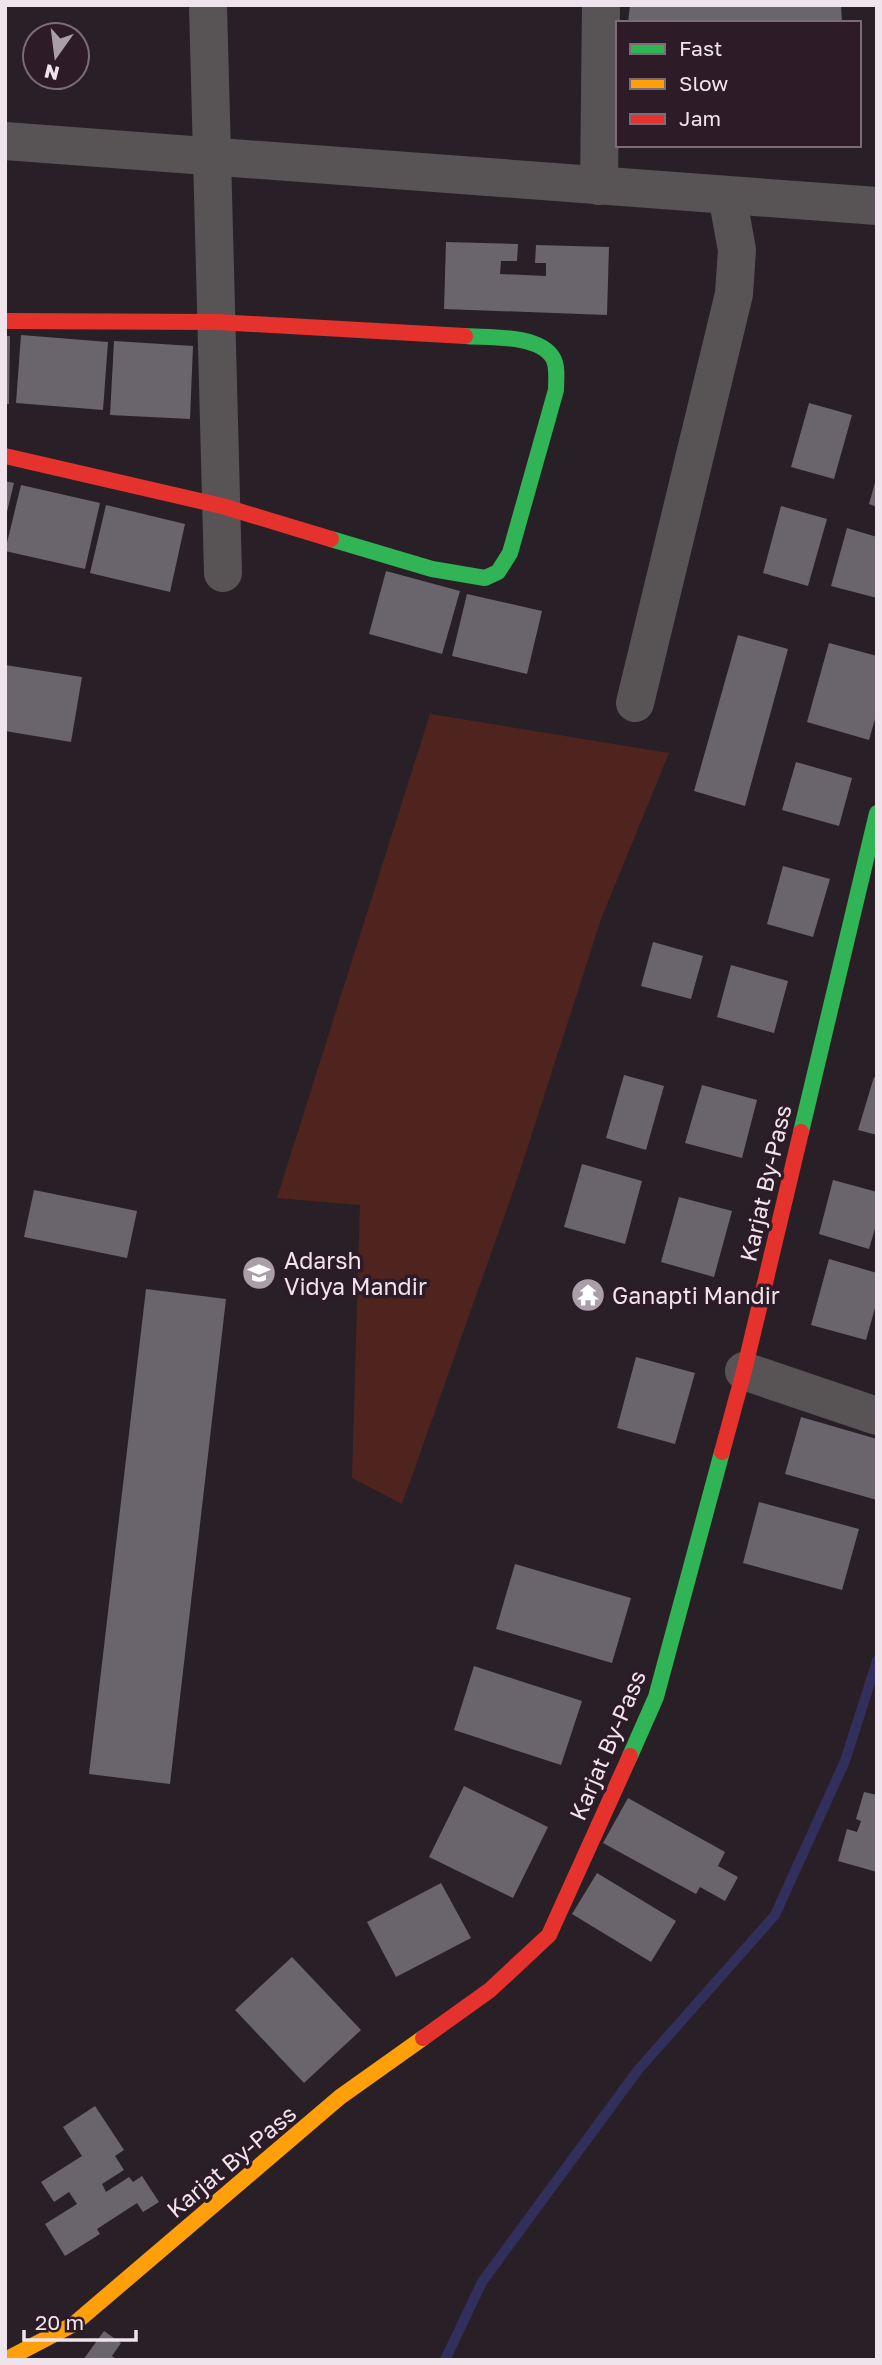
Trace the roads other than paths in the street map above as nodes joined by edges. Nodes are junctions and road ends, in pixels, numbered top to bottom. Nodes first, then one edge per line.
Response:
1 (208, 5) edge
2 (601, 5) edge
3 (5, 141) edge
4 (214, 156) junction
5 (599, 186) junction
6 (727, 195) junction
7 (877, 206) edge
8 (5, 321) edge
9 (217, 322) junction
10 (5, 456) edge
11 (222, 506) junction
12 (223, 573) dead end
13 (635, 703) dead end
14 (877, 813) edge
15 (744, 1371) junction
16 (877, 1416) edge
17 (5, 2360) edge

1 - 4 street
2 - 5 street
3 - 4 street
4 - 5 street
4 - 9 street
5 - 6 street
6 - 7 street
6 - 13 street
8 - 9 main road
9 - 11 street
9 - 11 main road
10 - 11 main road
11 - 12 street
14 - 15 main road, Karjat By-Pass
15 - 16 street
15 - 17 main road, Karjat By-Pass

